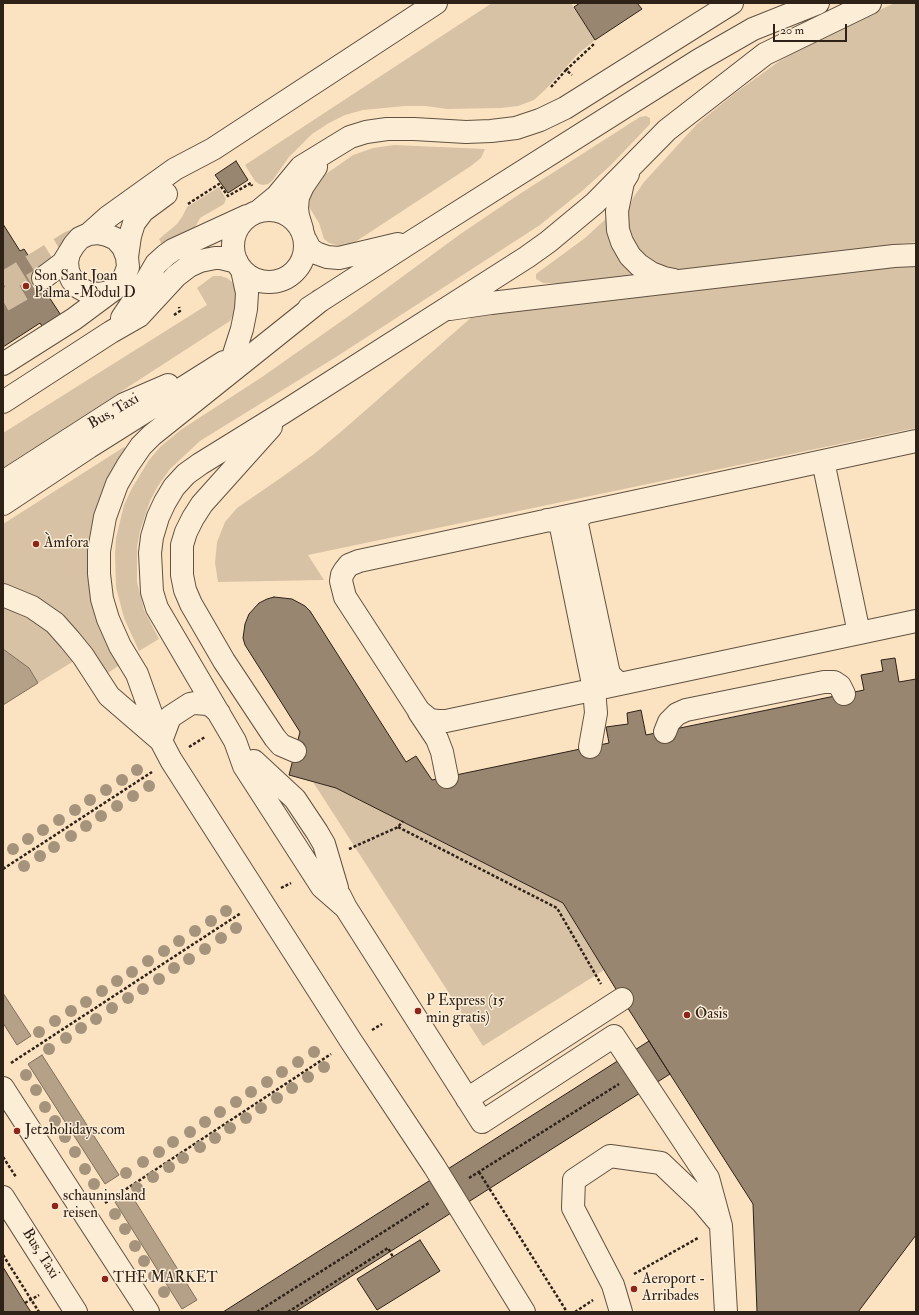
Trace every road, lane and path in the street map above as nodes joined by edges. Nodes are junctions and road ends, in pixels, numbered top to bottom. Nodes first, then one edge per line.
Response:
1 (436, 3) edge
2 (732, 3) edge
3 (818, 3) edge
4 (870, 3) edge
5 (594, 44) dead end
6 (566, 70) dead end
7 (213, 149) junction
8 (324, 154) junction
9 (634, 164) junction
10 (254, 213) junction
11 (89, 234) junction
12 (304, 235) junction
13 (411, 242) junction
14 (69, 253) junction
15 (916, 255) edge
16 (127, 257) junction
17 (240, 266) junction
18 (43, 278) tunnel mouth
19 (681, 281) junction
20 (118, 286) junction
21 (321, 300) junction
22 (434, 316) junction
23 (111, 332) junction
24 (233, 357) junction
25 (3, 364) edge
26 (3, 402) edge
27 (284, 412) junction
28 (916, 441) edge
29 (823, 461) junction
30 (3, 482) edge
31 (3, 504) edge
32 (586, 512) junction
33 (547, 520) junction
34 (3, 595) edge
35 (916, 621) edge
36 (859, 633) junction
37 (621, 683) junction
38 (594, 689) junction
39 (844, 694) dead end
40 (419, 711) junction
41 (219, 713) junction
42 (665, 732) dead end
43 (236, 741) junction
44 (590, 747) dead end
45 (166, 751) junction
46 (295, 752) dead end
47 (254, 761) junction
48 (447, 777) dead end
49 (403, 821) dead end
50 (398, 827) junction
51 (320, 866) junction
52 (3, 869) edge
53 (336, 888) junction
54 (261, 900) junction
55 (346, 908) junction
56 (618, 1002) joint
57 (382, 1024) dead end
58 (351, 1041) junction
59 (10, 1063) dead end
60 (3, 1088) edge
61 (468, 1099) junction
62 (479, 1172) dead end
63 (3, 1197) edge
64 (99, 1206) dead end
65 (721, 1226) junction
66 (3, 1255) edge
67 (393, 1257) dead end
68 (613, 1285) junction
69 (39, 1312) edge
70 (76, 1312) edge
71 (148, 1312) edge
72 (288, 1312) edge
73 (524, 1312) edge
74 (567, 1312) edge
75 (575, 1312) edge
76 (621, 1312) edge
77 (726, 1312) edge

1 - 7 street
2 - 8 street
3 - 13 street
4 - 9 street
5 - 6 path
7 - 11 street
7 - 16 street
8 - 10 street
8 - 12 street
9 - 19 street
9 - 22 street
10 - 12 street
10 - 17 street
10 - 23 street
11 - 14 street
11 - 16 street
12 - 13 street
12 - 17 street
13 - 21 street
14 - 18 street
14 - 20 street
15 - 19 street
16 - 20 street
17 - 23 street
17 - 24 street
19 - 22 street
20 - 25 street
21 - 24 street
21 - 45 street
22 - 27 street
23 - 26 street
24 - 30 street, Bus, Taxi
24 - 31 street
27 - 41 street
27 - 46 street
28 - 29 street
29 - 32 street
29 - 36 street
32 - 33 street
32 - 37 street
33 - 38 street
33 - 40 street
34 - 45 street
35 - 36 street
36 - 37 street
37 - 38 street
38 - 40 street
38 - 44 street
39 - 42 street
40 - 48 street
41 - 43 street
41 - 45 street
43 - 47 street
43 - 51 street
45 - 52 path
45 - 54 street
47 - 51 street
47 - 53 street
49 - 50 path
50 - 51 path
50 - 56 path
51 - 53 street
51 - 54 path
51 - 55 street
53 - 55 street
54 - 58 street
54 - 59 path
55 - 61 street
56 - 61 street
57 - 58 path
58 - 64 path
58 - 73 street
60 - 71 street
61 - 65 street
62 - 74 path
63 - 70 street, Bus, Taxi
65 - 68 path
65 - 68 street
65 - 77 street
66 - 69 path
67 - 72 path
68 - 75 path
68 - 76 street

